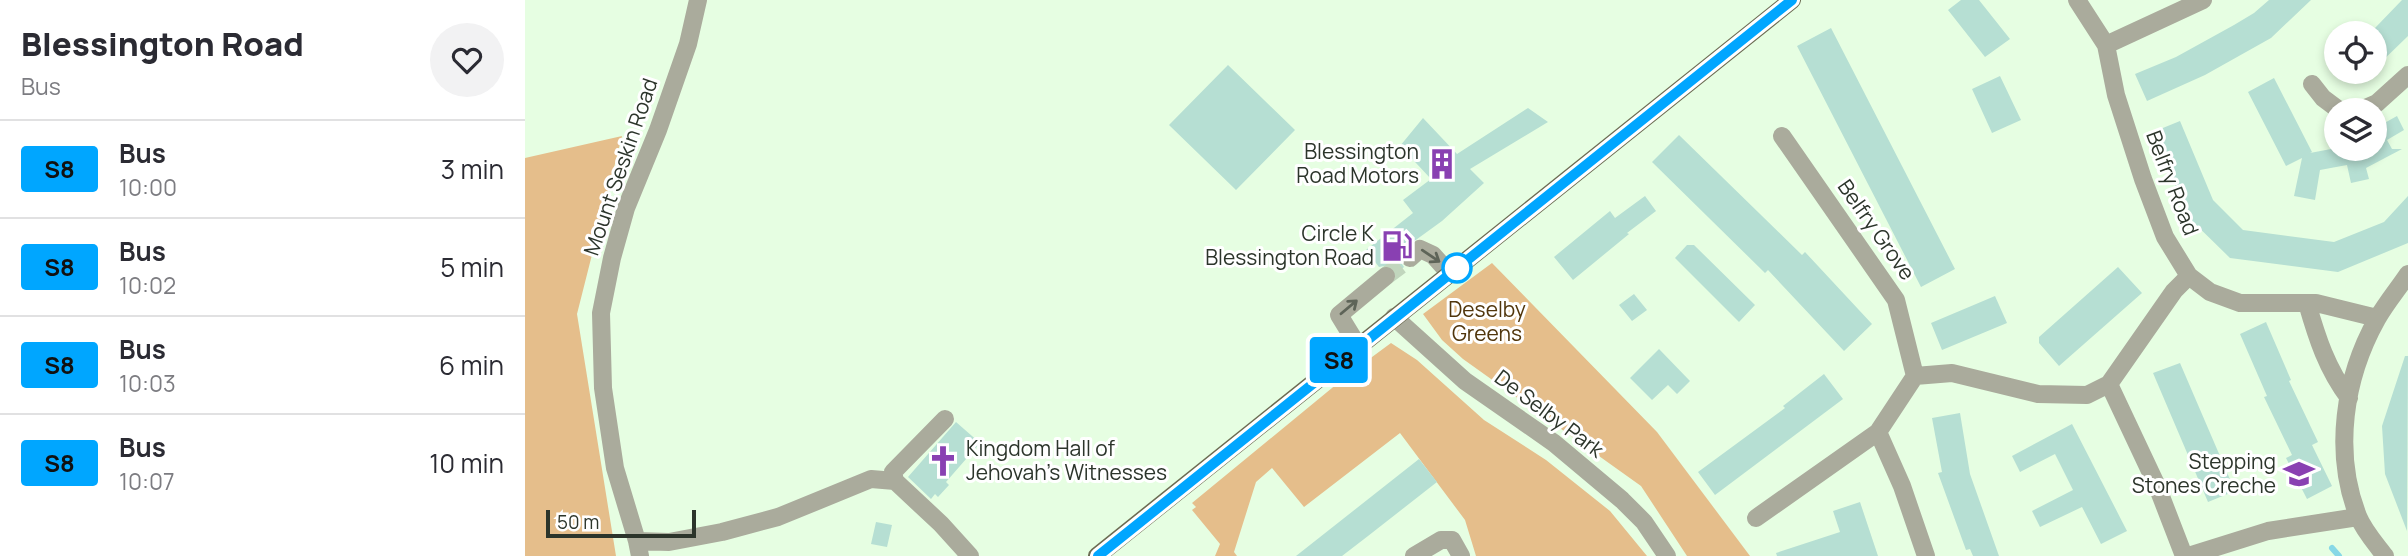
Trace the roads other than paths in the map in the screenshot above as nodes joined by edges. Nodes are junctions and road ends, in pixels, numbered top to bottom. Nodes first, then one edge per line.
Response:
1 (698, 0) edge
2 (1792, 0) edge
3 (2077, 0) edge
4 (2203, 0) edge
5 (2106, 45) junction
6 (2408, 75) edge
7 (2312, 84) dead end
8 (2383, 98) edge
9 (2324, 99) edge
10 (1782, 136) dead end
11 (1410, 258) tunnel mouth
12 (1450, 274) junction
13 (2408, 274) edge
14 (1386, 276) tunnel mouth
15 (2189, 276) junction
16 (2308, 303) junction
17 (1394, 317) junction
18 (2377, 318) junction
19 (1358, 345) junction
20 (1915, 376) junction
21 (2109, 384) junction
22 (2349, 398) junction
23 (945, 419) dead end
24 (1878, 432) junction
25 (895, 481) junction
26 (2358, 517) junction
27 (1756, 519) dead end
28 (638, 548) edge
29 (970, 556) edge
30 (1097, 556) edge
31 (1413, 556) edge
32 (1461, 556) edge
33 (1667, 556) edge
34 (1926, 556) edge
35 (2186, 556) edge
36 (2385, 556) edge

1 - 28 street, Mount Seskin Road
2 - 12 main road
3 - 5 street, Belfry Road
4 - 5 street
5 - 15 street, Belfry Road
6 - 8 street
7 - 9 street
10 - 20 street, Belfry Grove
11 -> 12 street
12 - 17 main road
13 - 18 street
19 -> 14 street
15 - 16 street, Belfry Road
15 - 21 street
16 - 18 street, Belfry Road
16 - 22 street
17 - 19 main road
17 - 33 street, De Selby Park
18 - 22 street
19 - 30 main road
20 - 21 street
20 - 24 street
21 - 35 street
22 - 26 street
23 - 25 street
24 - 27 street
24 - 34 street
25 - 28 street
25 - 29 street
26 - 35 street
26 - 36 street
31 - 32 street

